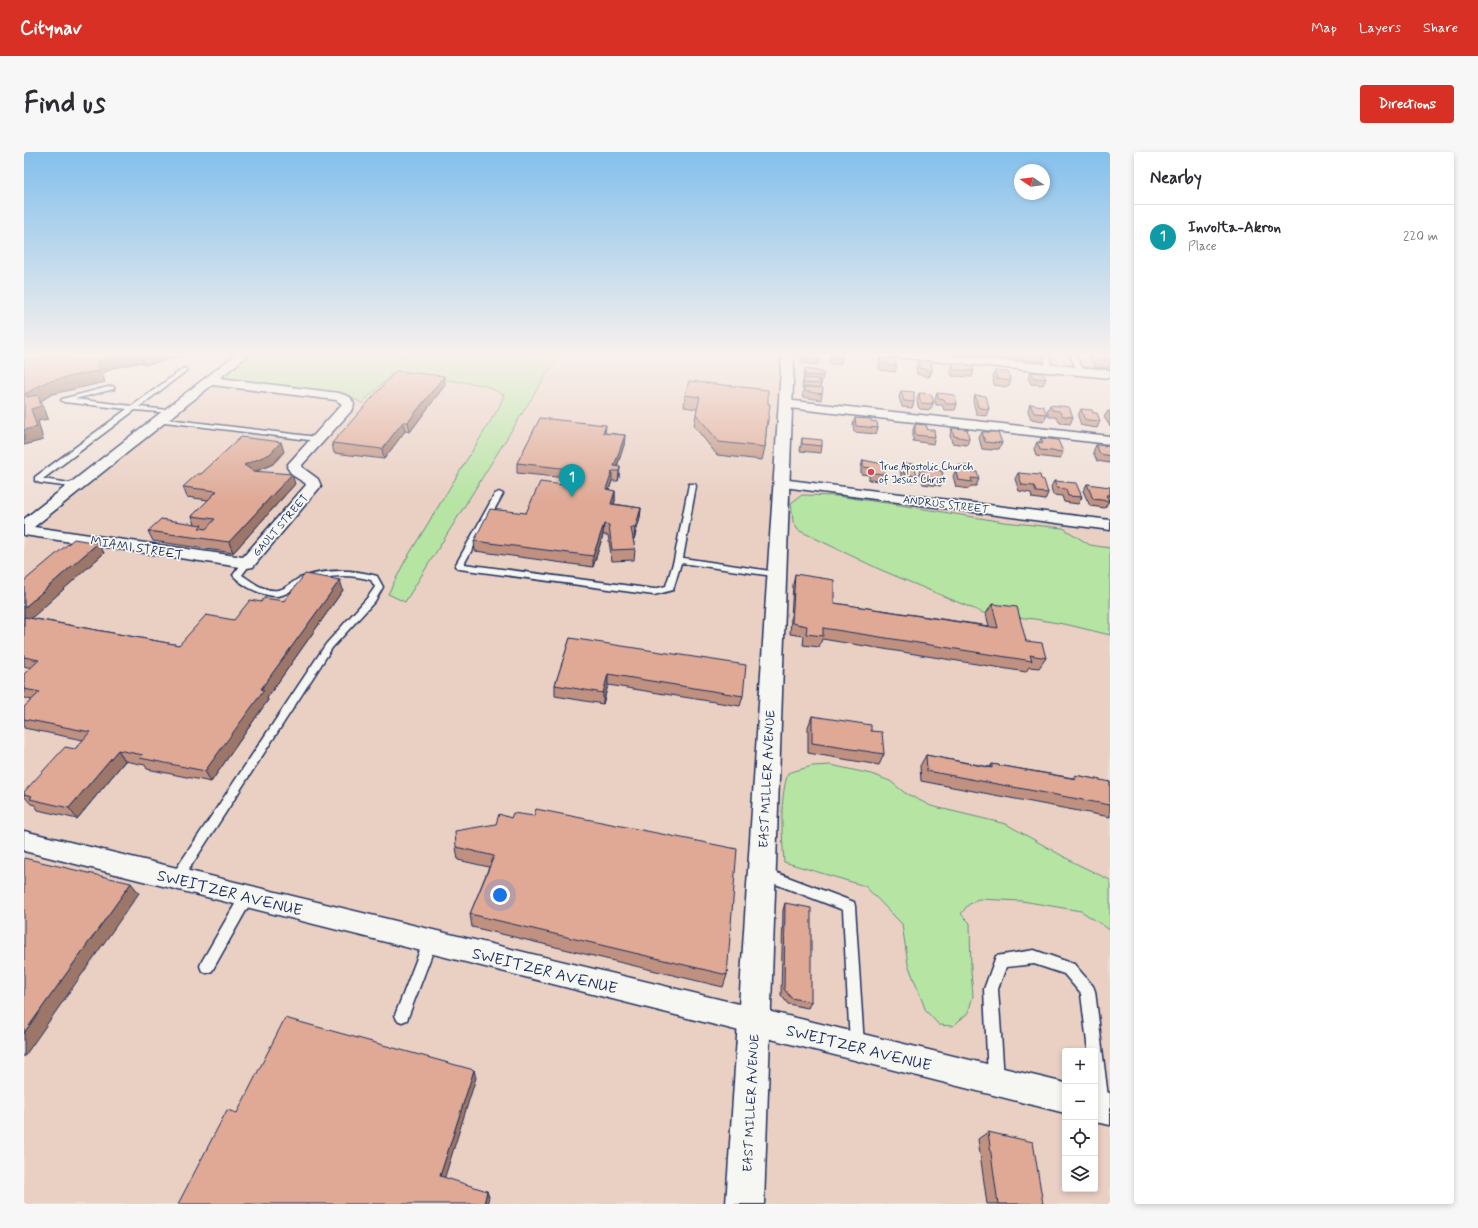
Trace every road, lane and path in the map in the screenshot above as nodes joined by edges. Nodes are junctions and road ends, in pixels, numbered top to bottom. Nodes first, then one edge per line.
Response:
1 (90, 403) edge
2 (139, 403) edge
3 (181, 403) edge
4 (347, 403) edge
5 (785, 404) joint
6 (132, 408) junction
7 (164, 416) junction
8 (317, 440) junction
9 (1110, 440) edge
10 (781, 483) junction
11 (76, 486) junction
12 (692, 486) dead end
13 (499, 494) dead end
14 (1110, 525) edge
15 (24, 526) edge
16 (24, 530) edge
17 (678, 560) junction
18 (248, 562) junction
19 (777, 575) junction
20 (24, 841) edge
21 (762, 873) junction
22 (176, 879) junction
23 (247, 896) junction
24 (430, 942) junction
25 (207, 966) dead end
26 (402, 1015) dead end
27 (754, 1021) junction
28 (857, 1046) junction
29 (1095, 1048) edge
30 (1098, 1078) edge
31 (997, 1081) junction
32 (1062, 1097) edge
33 (1102, 1108) edge
34 (745, 1204) edge

1 - 6 lane
2 - 6 lane
3 - 7 street
4 - 8 street, GAULT STREET
5 - 9 street
5 - 10 street, EAST MILLER AVENUE
6 - 7 lane
6 - 11 lane
7 - 8 lane
7 - 11 street
8 - 18 street, GAULT STREET
10 - 14 street, ANDRUS STREET
10 - 19 street, EAST MILLER AVENUE
11 - 15 street
12 - 17 lane
13 - 17 lane
16 - 18 street, MIAMI STREET
17 - 19 lane
18 - 22 lane
19 - 21 street, EAST MILLER AVENUE
20 - 22 street, SWEITZER AVENUE
21 - 27 street, EAST MILLER AVENUE
21 - 28 lane
22 - 23 street, SWEITZER AVENUE
23 - 24 street, SWEITZER AVENUE
23 - 25 lane
24 - 26 lane
24 - 27 street, SWEITZER AVENUE
27 - 28 street, SWEITZER AVENUE
27 - 34 street, EAST MILLER AVENUE
28 - 31 street, SWEITZER AVENUE
29 - 31 lane
30 - 33 lane
31 - 32 street, SWEITZER AVENUE

